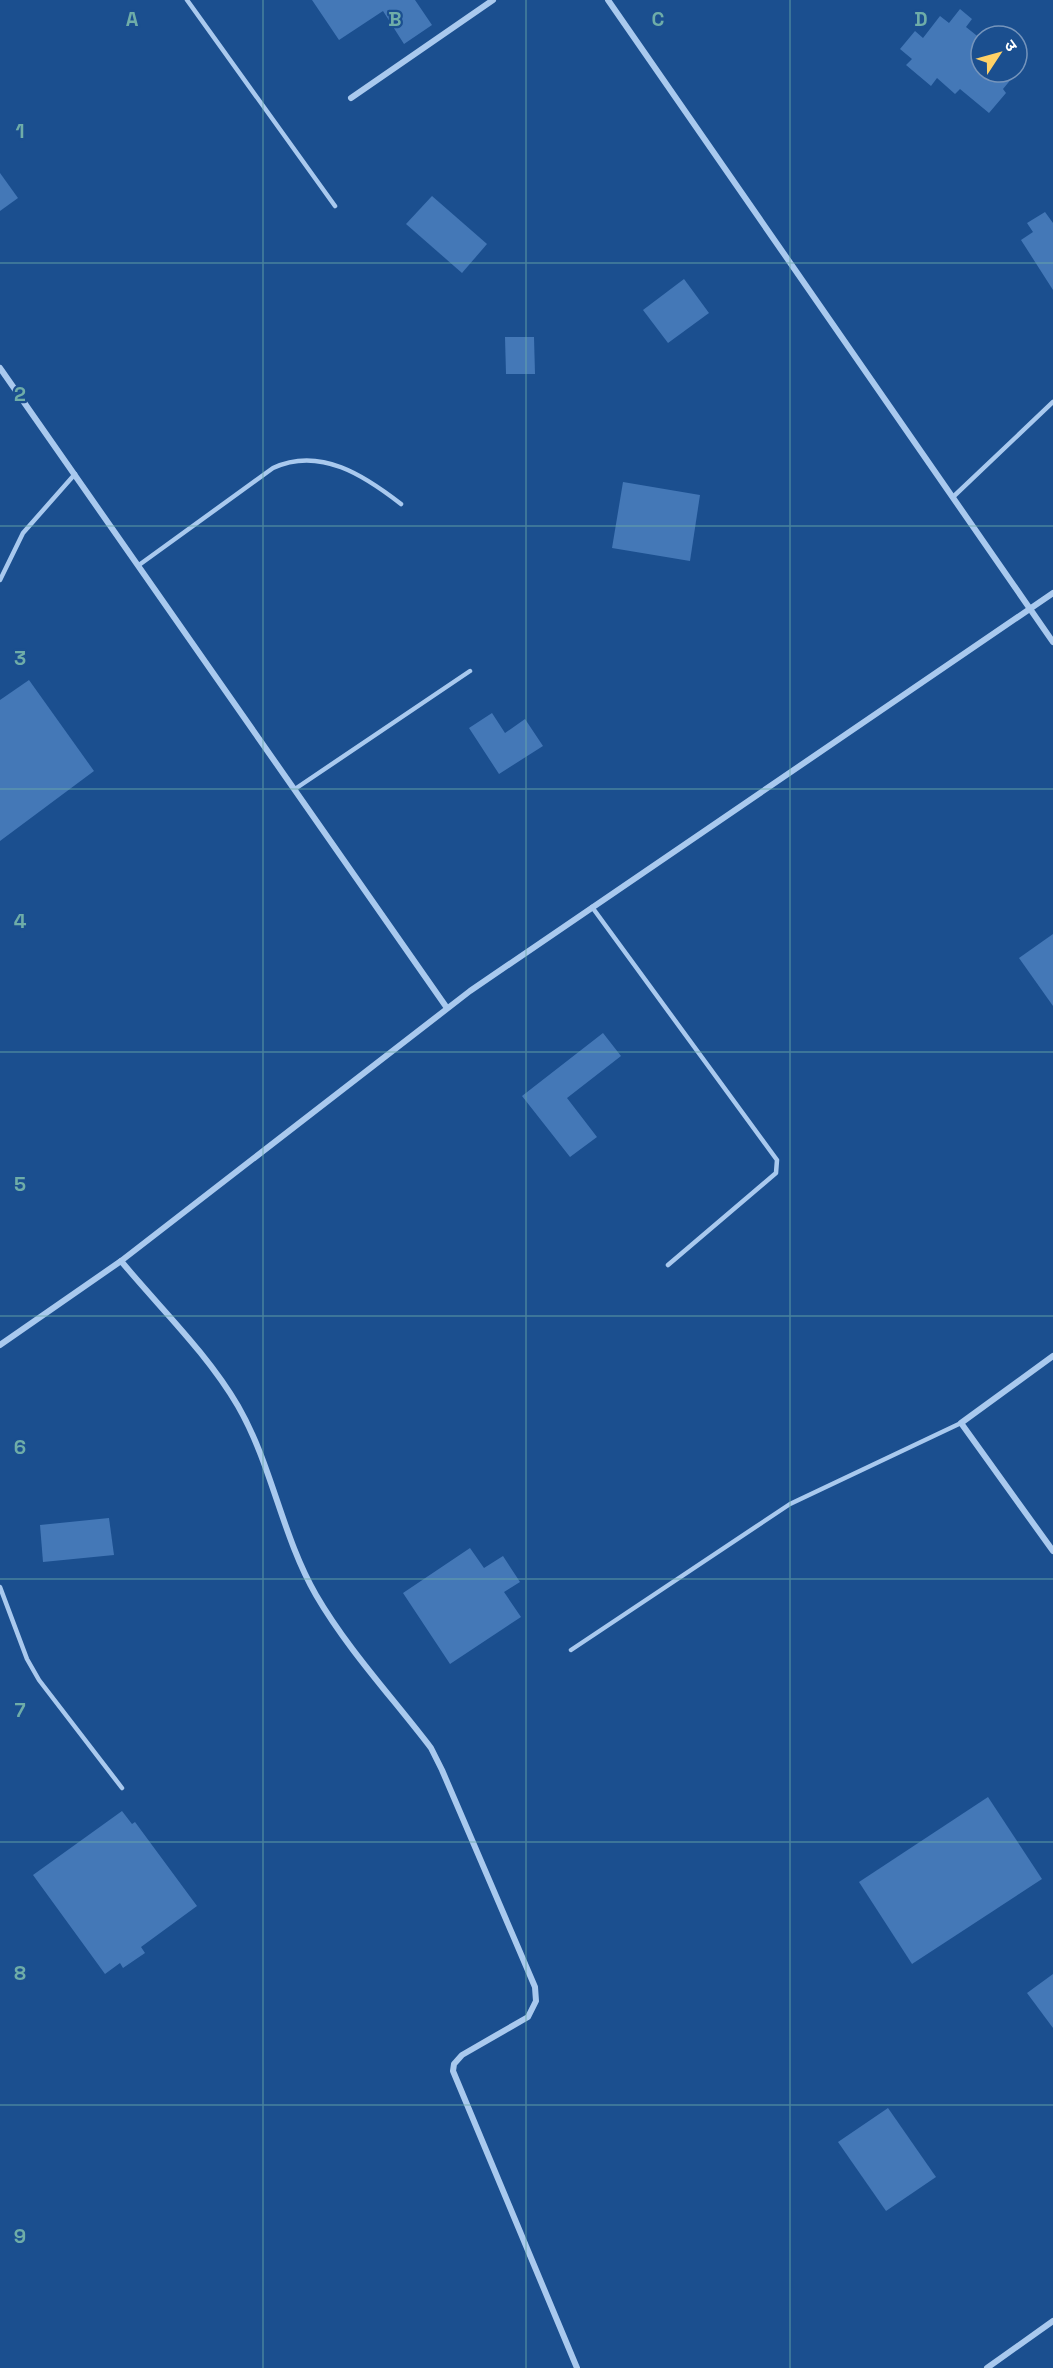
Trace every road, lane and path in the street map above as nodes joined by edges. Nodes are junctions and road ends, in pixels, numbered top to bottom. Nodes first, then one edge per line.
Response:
1 (187, 0) edge
2 (493, 0) edge
3 (608, 0) edge
4 (351, 98) dead end
5 (335, 206) dead end
6 (0, 368) edge
7 (1053, 402) edge
8 (75, 474) junction
9 (953, 497) junction
10 (401, 504) dead end
11 (139, 565) junction
12 (0, 580) edge
13 (1053, 593) edge
14 (1030, 608) junction
15 (1052, 639) edge
16 (470, 671) dead end
17 (295, 789) junction
18 (592, 907) junction
19 (447, 1008) junction
20 (121, 1261) junction
21 (668, 1265) dead end
22 (0, 1345) edge
23 (1053, 1356) edge
24 (961, 1423) junction
25 (1053, 1551) edge
26 (0, 1587) edge
27 (571, 1650) dead end
28 (122, 1788) dead end
29 (1053, 2321) edge
30 (578, 2368) edge
31 (987, 2368) edge

1 - 5 lane
2 - 4 street
3 - 9 street
6 - 8 street
7 - 9 lane
8 - 11 street
8 - 12 lane
9 - 14 street
10 - 11 lane
11 - 17 street
13 - 14 street
14 - 15 street
14 - 18 street
16 - 17 lane
17 - 19 street
18 - 19 street
18 - 21 lane
19 - 20 street
20 - 22 street
20 - 30 street
23 - 24 street
24 - 25 street
24 - 27 lane
26 - 28 lane
29 - 31 street

